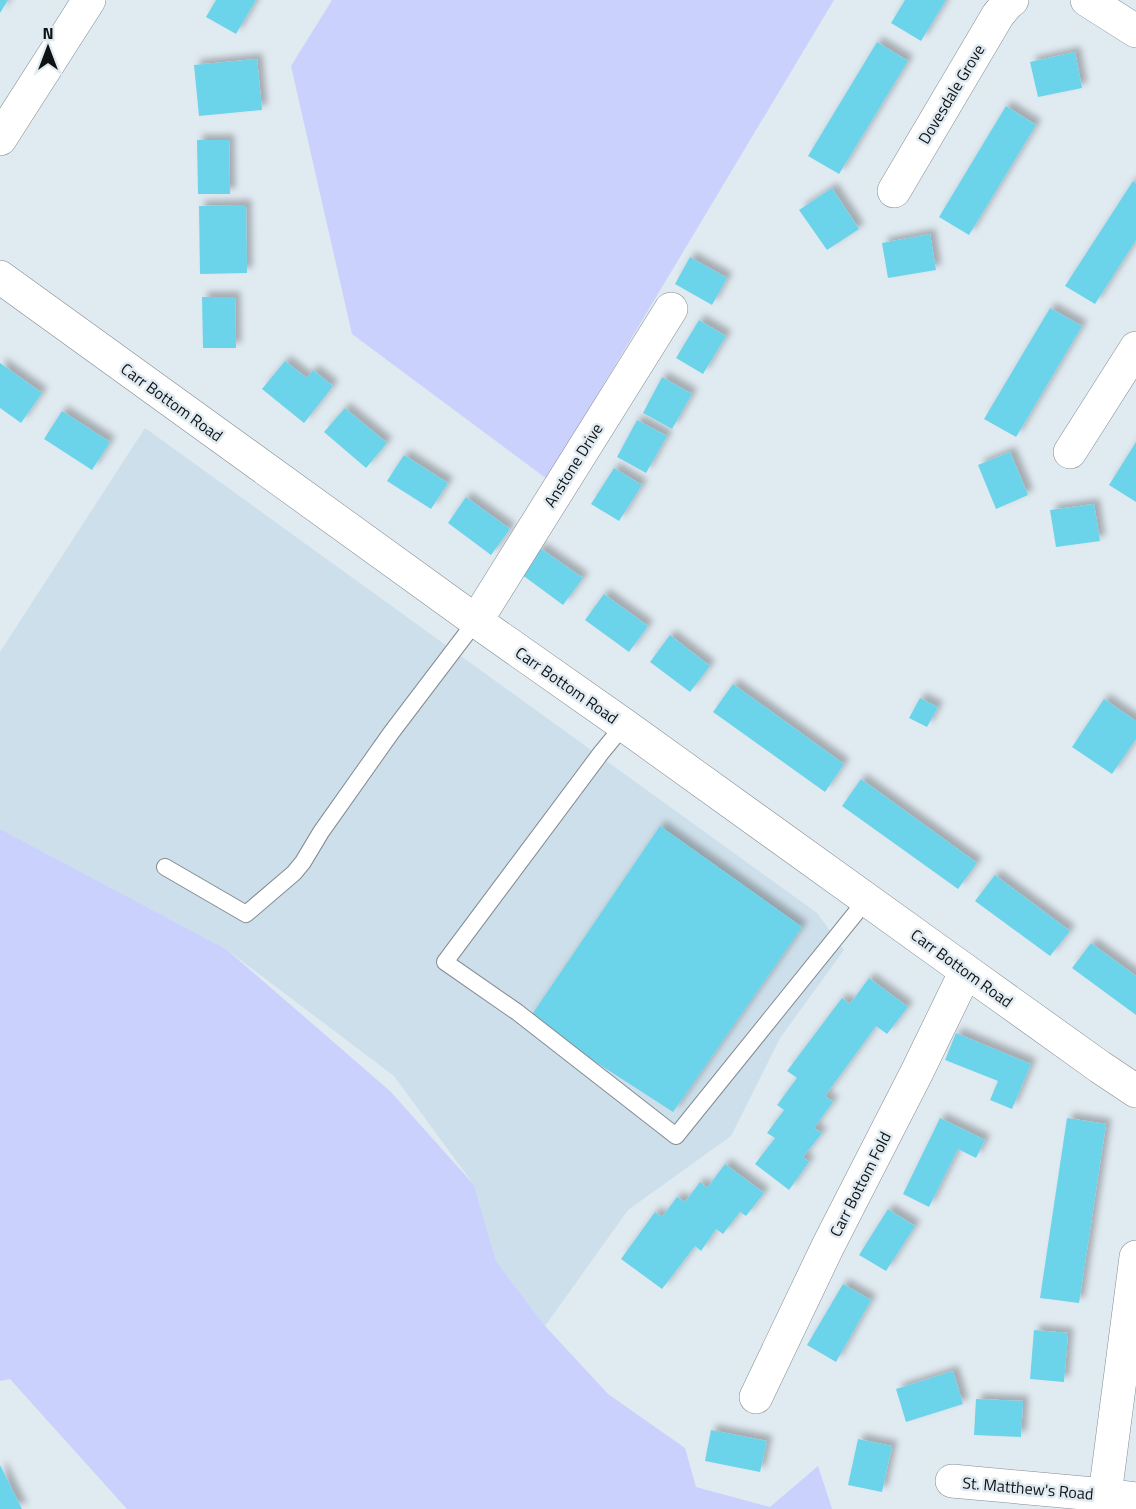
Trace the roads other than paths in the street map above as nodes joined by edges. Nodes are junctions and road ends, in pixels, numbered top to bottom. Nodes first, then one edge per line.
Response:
1 (89, 0) edge
2 (1012, 0) edge
3 (1087, 0) edge
4 (1136, 31) edge
5 (0, 139) edge
6 (894, 191) dead end
7 (0, 277) edge
8 (671, 309) dead end
9 (1136, 348) edge
10 (1070, 452) dead end
11 (476, 621) junction
12 (624, 725) junction
13 (165, 867) dead end
14 (867, 899) junction
15 (966, 971) junction
16 (1136, 1091) edge
17 (1136, 1257) edge
18 (756, 1397) dead end
19 (952, 1481) dead end
20 (1121, 1497) edge

1 - 5 street
2 - 6 street, Dovesdale Grove
3 - 4 street
7 - 11 street, Carr Bottom Road
8 - 11 street, Anstone Drive
9 - 10 street
11 - 12 street, Carr Bottom Road
11 - 13 lane
12 - 14 street, Carr Bottom Road
12 - 14 lane
14 - 15 street, Carr Bottom Road
15 - 16 street, Carr Bottom Road
15 - 18 street, Carr Bottom Fold
17 - 20 street, St. Matthew's Road
19 - 20 street, St. Matthew's Road

